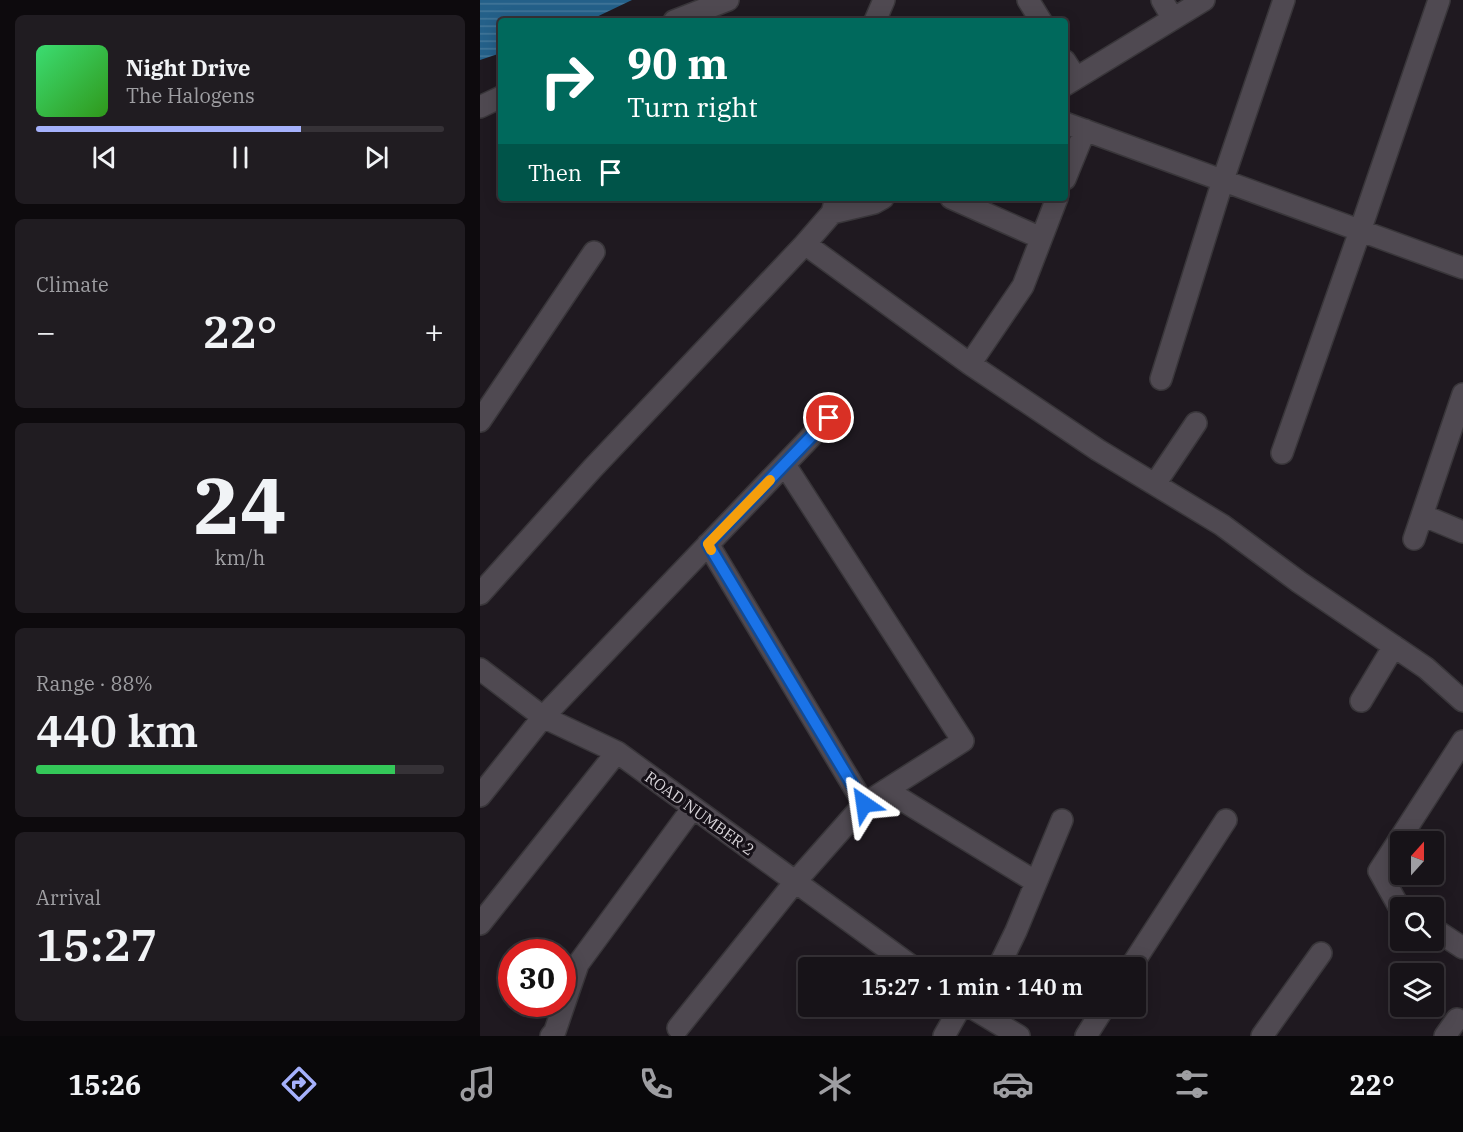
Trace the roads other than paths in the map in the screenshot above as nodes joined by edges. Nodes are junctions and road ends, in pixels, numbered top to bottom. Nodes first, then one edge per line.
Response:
1 (728, 0) edge
2 (884, 0) edge
3 (1028, 0) edge
4 (1162, 0) edge
5 (1204, 0) edge
6 (1284, 0) edge
7 (1439, 0) edge
8 (682, 18) edge
9 (876, 18) edge
10 (1039, 18) edge
11 (1173, 19) junction
12 (1069, 75) edge
13 (498, 98) edge
14 (480, 107) edge
15 (1075, 127) edge
16 (1068, 163) edge
17 (1223, 180) junction
18 (878, 201) edge
19 (958, 201) edge
20 (1056, 201) edge
21 (834, 205) edge
22 (1360, 231) junction
23 (1041, 238) junction
24 (805, 244) junction
25 (594, 252) dead end
26 (1463, 268) edge
27 (970, 364) junction
28 (1161, 379) dead end
29 (1463, 394) edge
30 (829, 418) dead end
31 (480, 421) edge
32 (1196, 423) dead end
33 (1282, 453) dead end
34 (785, 465) junction
35 (1155, 484) junction
36 (1422, 515) junction
37 (1463, 532) edge
38 (1414, 539) dead end
39 (708, 544) junction
40 (480, 594) edge
41 (1394, 646) junction
42 (480, 669) edge
43 (1361, 701) dead end
44 (1463, 701) edge
45 (543, 717) junction
46 (1463, 742) edge
47 (616, 752) junction
48 (886, 790) junction
49 (480, 796) edge
50 (864, 804) junction
51 (692, 809) junction
52 (1062, 820) dead end
53 (1226, 820) dead end
54 (795, 882) junction
55 (1036, 882) junction
56 (1394, 897) edge
57 (480, 924) edge
58 (1444, 935) edge
59 (1463, 948) edge
60 (1321, 953) dead end
61 (899, 957) edge
62 (1003, 957) edge
63 (1137, 957) edge
64 (955, 1017) edge
65 (987, 1017) edge
66 (1098, 1017) edge
67 (1457, 1019) dead end
68 (678, 1028) dead end
69 (555, 1034) edge
70 (944, 1036) edge
71 (1019, 1036) edge
72 (1086, 1036) edge
73 (1262, 1036) edge
74 (1445, 1036) edge

1 - 8 street
2 - 9 street
3 - 10 street
4 - 11 street
5 - 11 street
6 - 17 street
7 - 22 street
11 - 12 street
13 - 14 street
15 - 16 street
15 - 17 street
17 - 22 street
17 - 28 street
18 - 21 street
19 - 23 street
20 - 23 street
21 - 24 street
22 - 26 street
22 - 33 street
23 - 27 street
24 - 27 street
24 - 40 street
25 - 31 street
27 - 35 street
29 - 36 street
30 - 34 street
32 - 35 street
34 - 39 street
34 - 48 street
35 - 41 street
36 - 37 street
36 - 38 street
39 - 45 street
39 - 50 street
41 - 43 street
41 - 44 street
42 - 45 street, ROAD NUMBER 2
45 - 47 street, ROAD NUMBER 2
45 - 49 street
46 - 56 street
47 - 51 street, ROAD NUMBER 2
47 - 57 street
48 - 50 street
48 - 55 street
50 - 54 street
51 - 54 street, ROAD NUMBER 2
51 - 69 street
52 - 55 street
53 - 63 street
54 - 61 street, ROAD NUMBER 2
54 - 68 street
55 - 62 street
58 - 59 street
60 - 73 street
64 - 70 street
65 - 71 street
66 - 72 street
67 - 74 street

